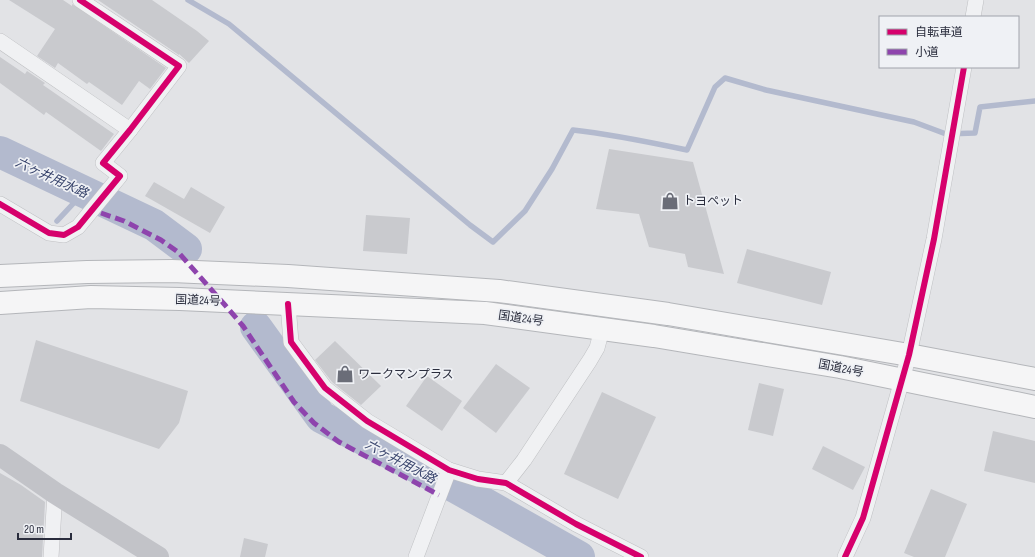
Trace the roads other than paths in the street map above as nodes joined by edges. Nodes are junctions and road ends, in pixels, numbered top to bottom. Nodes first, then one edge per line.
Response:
1 (80, 0) edge
2 (976, 0) edge
3 (973, 16) edge
4 (0, 41) edge
5 (964, 68) edge
6 (130, 130) junction
7 (0, 204) edge
8 (0, 276) edge
9 (0, 304) edge
10 (288, 304) junction
11 (602, 329) junction
12 (909, 355) junction
13 (1035, 379) edge
14 (902, 380) junction
15 (1035, 407) edge
16 (0, 455) edge
17 (449, 470) junction
18 (506, 483) junction
19 (55, 493) junction
20 (51, 557) edge
21 (158, 557) edge
22 (416, 557) edge
23 (640, 557) edge
24 (845, 557) edge

1 - 6 street
2 - 3 street
4 - 6 street
5 - 12 street
6 - 7 street
8 - 12 highway, 国道24号
9 - 10 highway, 国道24号
10 - 11 highway, 国道24号
10 - 17 street
11 - 14 highway, 国道24号
11 - 18 street
12 - 13 highway, 国道24号
12 - 14 street
14 - 15 highway, 国道24号
14 - 24 street
16 - 19 main road
17 - 18 street
17 - 22 street
18 - 23 street
19 - 20 street
19 - 21 main road

